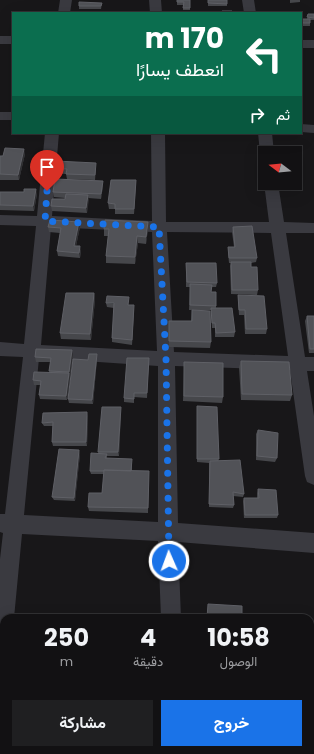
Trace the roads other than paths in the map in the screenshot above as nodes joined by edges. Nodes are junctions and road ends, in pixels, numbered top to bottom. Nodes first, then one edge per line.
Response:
1 (66, 0) edge
2 (155, 0) edge
3 (248, 0) edge
4 (64, 12) edge
5 (156, 12) edge
6 (250, 12) edge
7 (0, 40) edge
8 (12, 40) edge
9 (302, 44) edge
10 (314, 44) edge
11 (0, 116) edge
12 (12, 116) edge
13 (302, 128) edge
14 (314, 129) edge
15 (52, 134) edge
16 (158, 134) edge
17 (265, 134) edge
18 (266, 146) edge
19 (272, 190) edge
20 (0, 220) edge
21 (45, 221) junction
22 (159, 227) junction
23 (277, 228) junction
24 (314, 228) edge
25 (0, 348) edge
26 (32, 350) junction
27 (166, 359) junction
28 (296, 363) junction
29 (314, 364) edge
30 (314, 476) edge
31 (7, 524) edge
32 (168, 533) junction
33 (314, 543) edge
34 (2, 614) edge
35 (171, 614) edge

1 - 4 street
2 - 5 street
3 - 6 street
7 - 8 street
9 - 10 street
11 - 12 street
13 - 14 street
15 - 21 street
16 - 22 street
17 - 18 street
19 - 23 street
20 - 21 street
21 - 22 street
21 - 26 street
22 - 23 street
22 - 27 street
23 - 24 street
23 - 28 street
25 - 26 street
26 - 27 street
26 - 31 street
27 - 28 street
27 - 32 street
28 - 29 street
28 - 30 street
31 - 32 street
31 - 34 street
32 - 33 street
32 - 35 street

